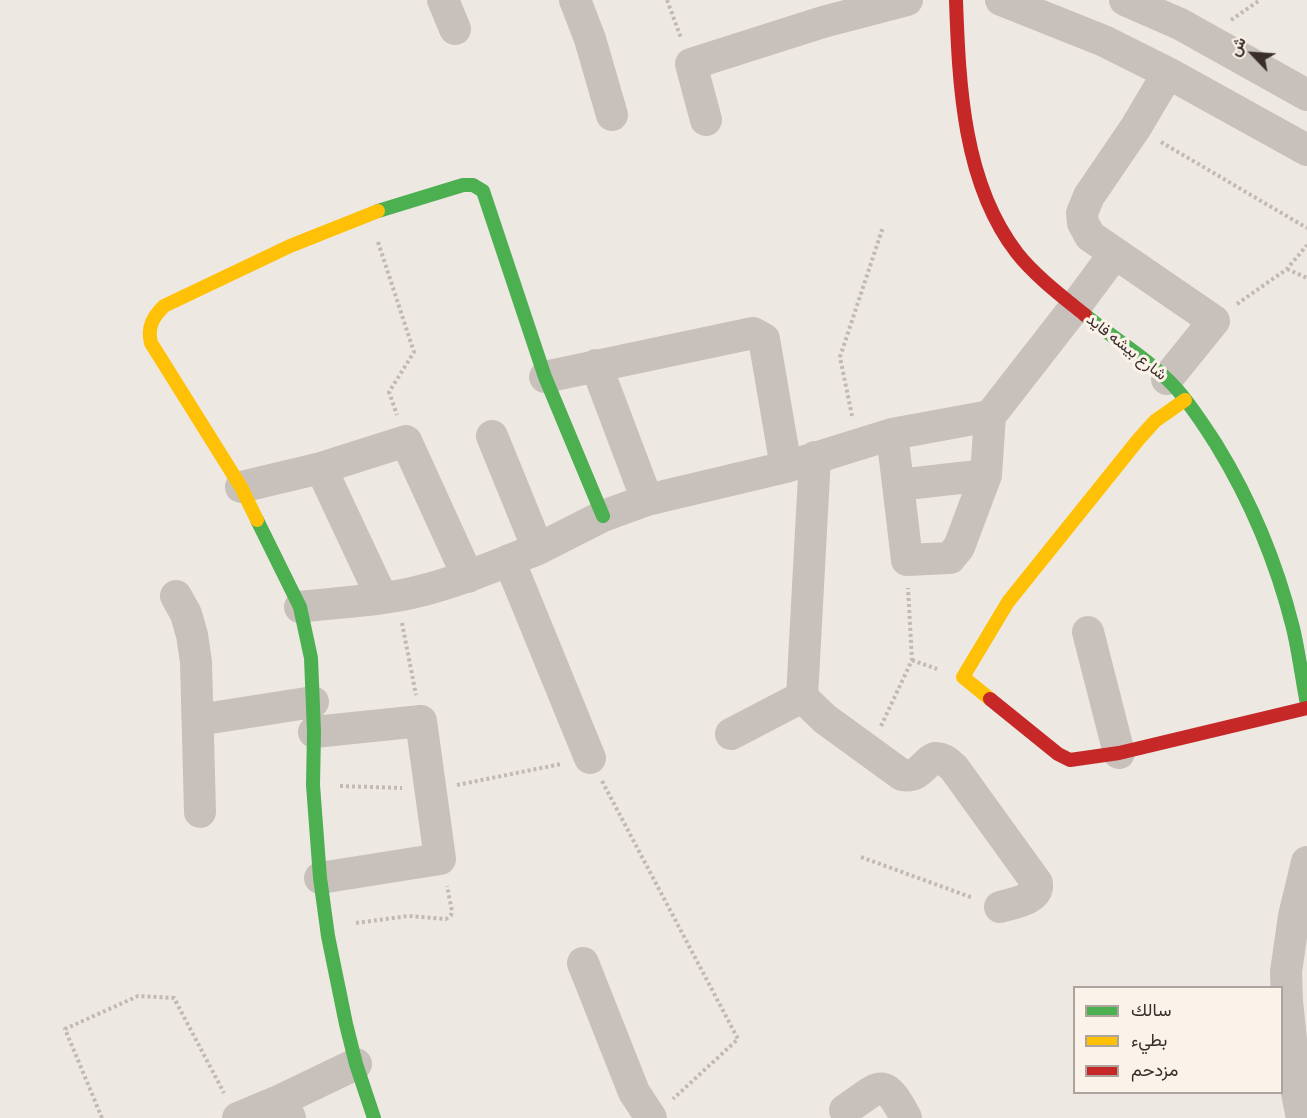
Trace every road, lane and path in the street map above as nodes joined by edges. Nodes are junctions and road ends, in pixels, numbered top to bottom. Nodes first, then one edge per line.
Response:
1 (443, 0) edge
2 (574, 0) edge
3 (667, 0) edge
4 (907, 0) edge
5 (956, 0) edge
6 (1001, 0) edge
7 (1145, 3) edge
8 (455, 29) dead end
9 (1104, 41) junction
10 (691, 64) junction
11 (1168, 73) junction
12 (1307, 95) edge
13 (612, 115) dead end
14 (706, 120) dead end
15 (1136, 127) junction
16 (1302, 140) edge
17 (369, 214) junction
18 (884, 226) dead end
19 (1307, 228) edge
20 (1307, 245) edge
21 (1115, 253) junction
22 (1287, 269) junction
23 (1307, 278) edge
24 (1075, 308) junction
25 (1214, 321) junction
26 (596, 365) junction
27 (545, 377) junction
28 (1176, 389) junction
29 (990, 416) junction
30 (892, 434) junction
31 (492, 436) dead end
32 (406, 441) junction
33 (857, 443) junction
34 (815, 457) junction
35 (786, 467) junction
36 (321, 468) junction
37 (986, 474) junction
38 (898, 485) junction
39 (241, 487) junction
40 (647, 500) junction
41 (603, 516) junction
42 (538, 549) junction
43 (509, 560) junction
44 (907, 560) junction
45 (468, 577) junction
46 (176, 596) dead end
47 (389, 597) junction
48 (300, 606) junction
49 (1088, 632) dead end
50 (802, 697) junction
51 (1307, 706) edge
52 (313, 717) junction
53 (198, 720) junction
54 (421, 721) junction
55 (731, 734) dead end
56 (869, 751) junction
57 (1119, 753) junction
58 (590, 758) junction
59 (313, 785) junction
60 (431, 790) junction
61 (200, 812) dead end
62 (861, 857) dead end
63 (440, 859) junction
64 (1307, 862) edge
65 (320, 878) junction
66 (1000, 907) joint
67 (328, 936) junction
68 (582, 963) dead end
69 (1297, 970) edge
70 (356, 1064) junction
71 (1302, 1087) edge
72 (843, 1106) edge
73 (232, 1108) edge
74 (285, 1109) edge
75 (660, 1110) edge
76 (102, 1118) edge
77 (374, 1118) edge
78 (906, 1118) edge
79 (1302, 1118) edge

1 - 8 street
2 - 13 street
3 - 10 path
4 - 10 street
5 - 24 street, شارع بيشه فايد
6 - 9 street
7 - 9 street
7 - 12 street
9 - 11 street
10 - 14 street
11 - 15 street
11 - 16 street
15 - 19 path
15 - 21 street
17 - 27 street
17 - 32 path
17 - 39 street
18 - 33 path
20 - 22 path
21 - 24 street
21 - 25 street
22 - 23 path
22 - 25 path
24 - 28 street, شارع بيشه فايد
24 - 29 street
25 - 28 street
26 - 27 street
26 - 35 street
26 - 40 street
27 - 41 street
28 - 51 street, شارع بيشه فايد
28 - 57 street
29 - 30 street
29 - 37 street
30 - 33 street
30 - 38 street
31 - 42 street
32 - 36 street
32 - 45 street
33 - 34 street
34 - 35 street
34 - 50 street
35 - 40 street
36 - 39 street
36 - 47 street
37 - 38 street
37 - 44 street
38 - 44 street
39 - 48 street
40 - 41 street
41 - 42 street
42 - 43 street
43 - 45 street
43 - 58 street
44 - 56 path
45 - 47 street
46 - 53 street
47 - 48 street
47 - 54 path
48 - 52 street
49 - 57 street
50 - 55 street
50 - 56 street
51 - 57 street
52 - 53 street
52 - 54 street
52 - 59 street
53 - 61 street
54 - 60 street
56 - 66 street
58 - 60 path
58 - 75 path
59 - 60 path
59 - 65 street
60 - 63 street
62 - 66 path
63 - 65 street
63 - 67 path
64 - 69 street
65 - 67 street
67 - 70 street
68 - 75 street
69 - 71 street
70 - 74 street
70 - 77 street
71 - 79 street
72 - 78 street
73 - 74 street
73 - 76 path

